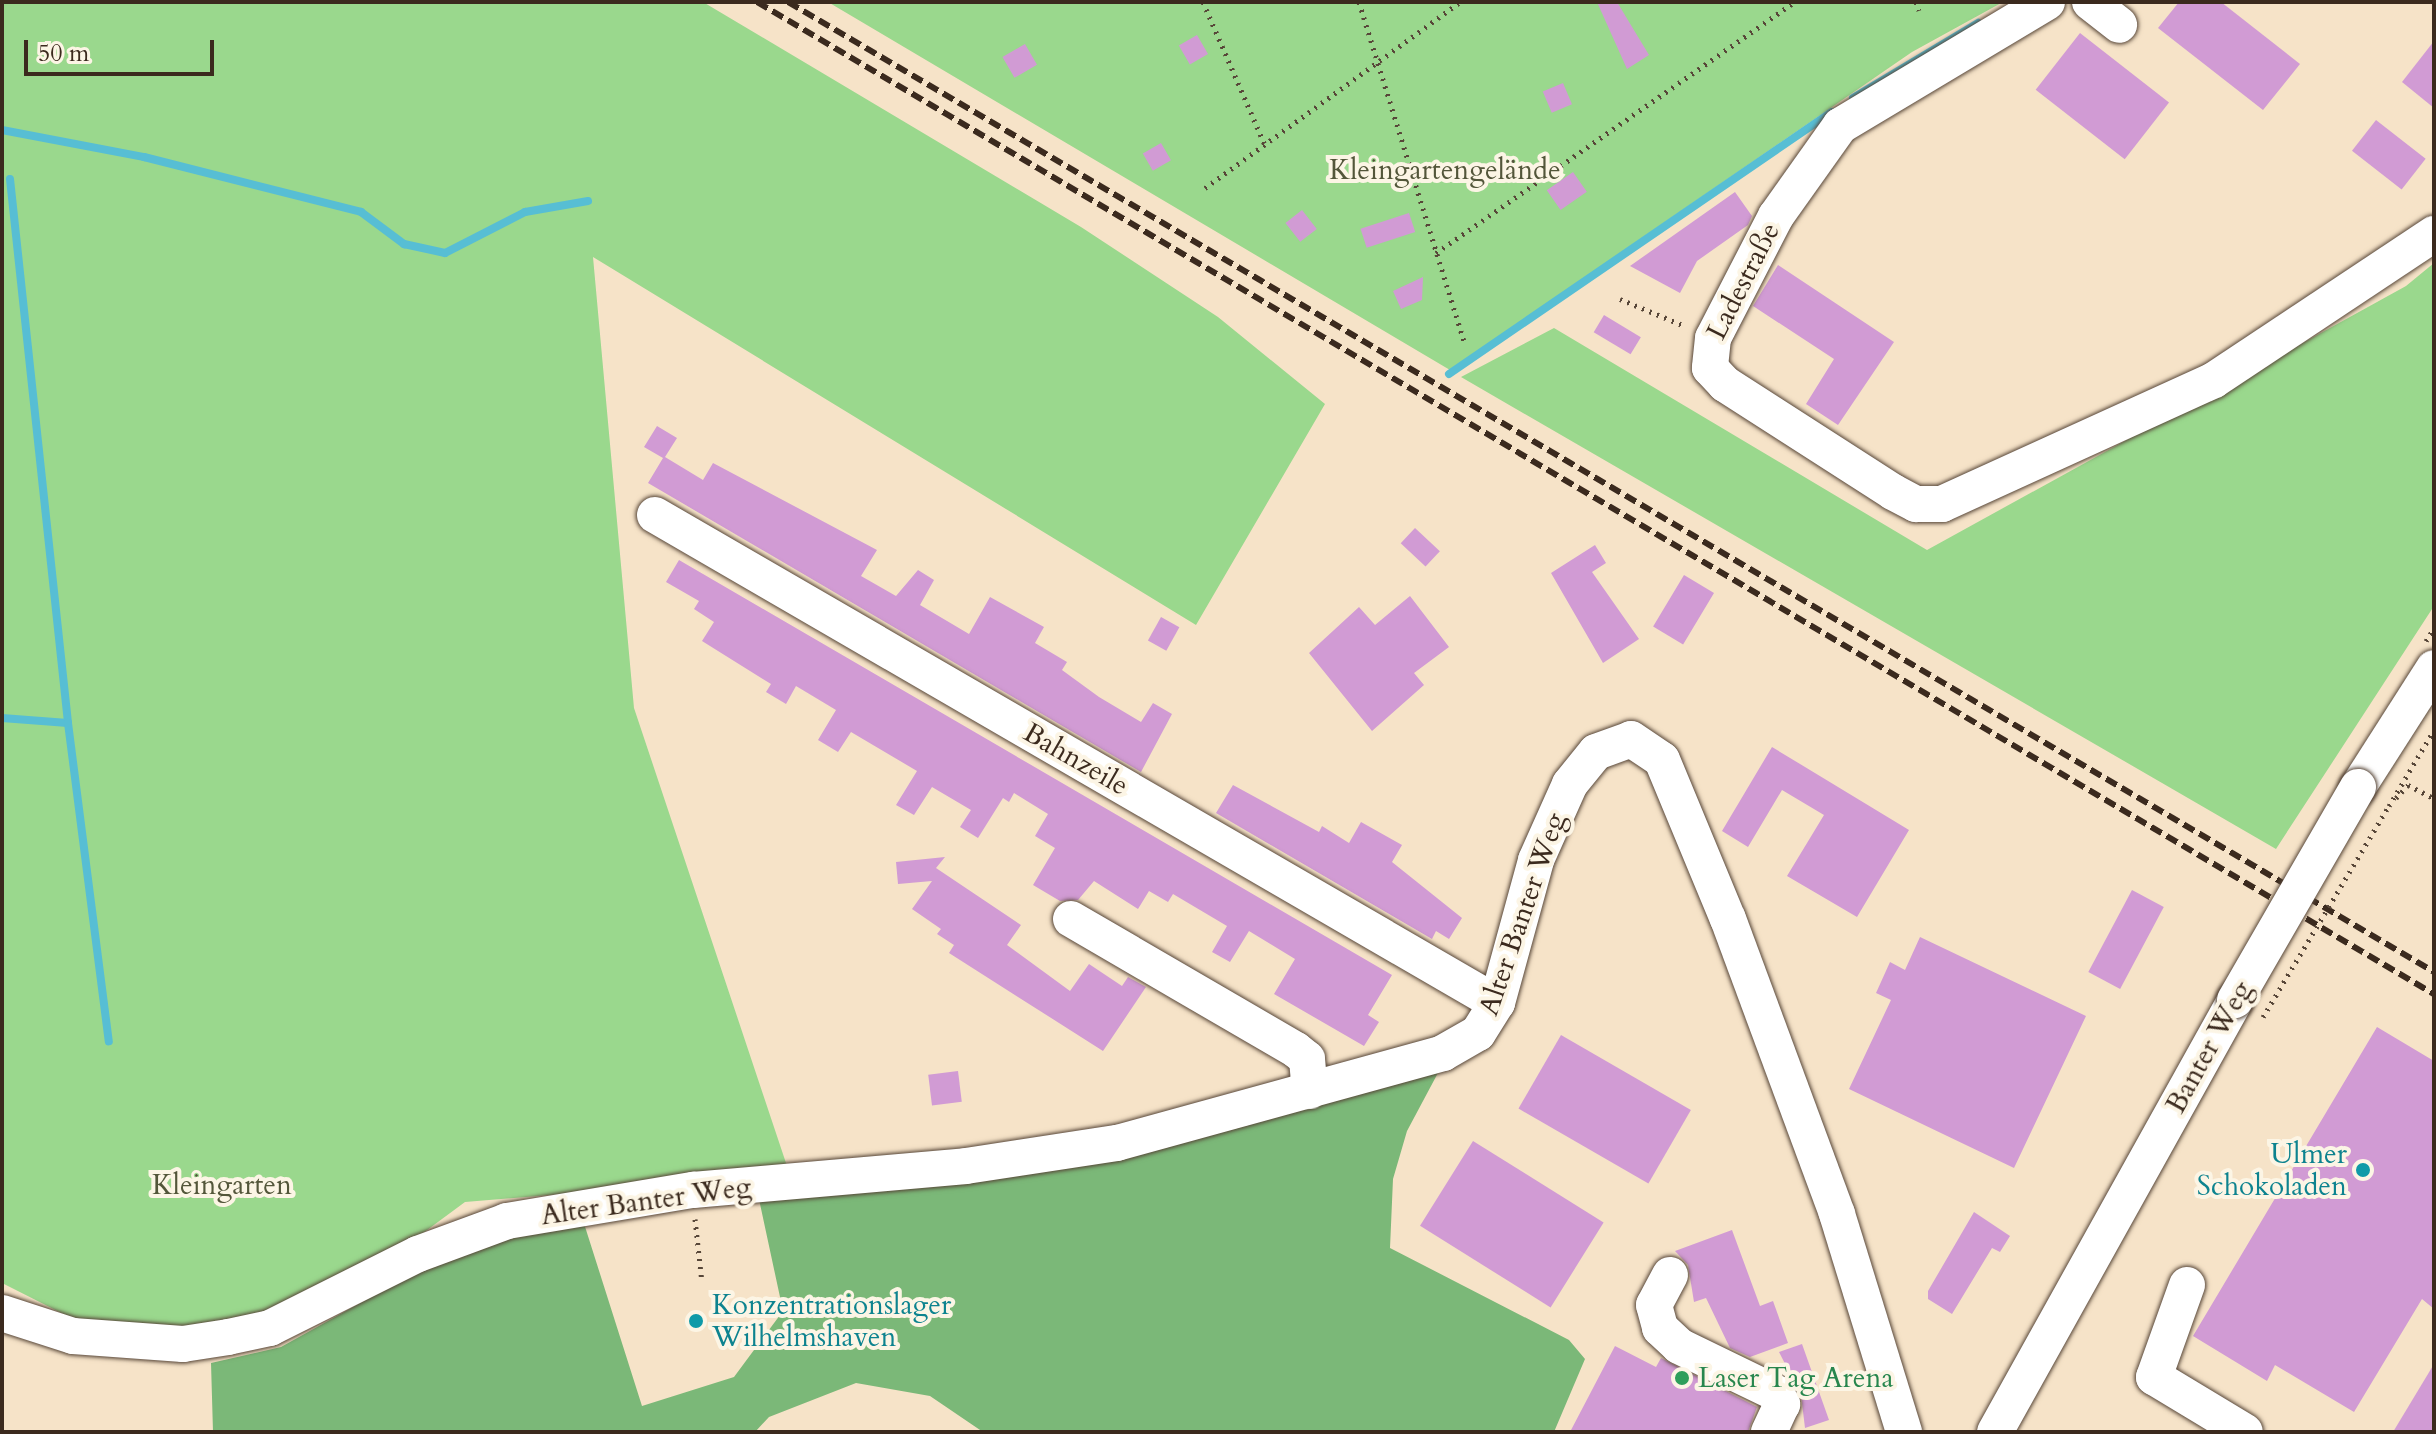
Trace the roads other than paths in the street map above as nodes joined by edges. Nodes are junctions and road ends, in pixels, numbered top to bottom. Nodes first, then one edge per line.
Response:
1 (2047, 2) edge
2 (2090, 2) edge
3 (2119, 25) dead end
4 (2434, 234) edge
5 (655, 515) dead end
6 (2434, 668) edge
7 (1071, 919) dead end
8 (1497, 1003) junction
9 (1310, 1091) junction
10 (1670, 1275) dead end
11 (2187, 1285) dead end
12 (2, 1313) edge
13 (1769, 1432) edge
14 (1904, 1432) edge
15 (1995, 1432) edge
16 (2245, 1432) edge

1 - 4 street, Ladestraße
2 - 3 street
5 - 8 street, Bahnzeile
6 - 15 street, Banter Weg, bridge
7 - 9 street
8 - 9 street, Alter Banter Weg
8 - 14 street, Alter Banter Weg
9 - 12 street, Alter Banter Weg
10 - 13 street
11 - 16 street

